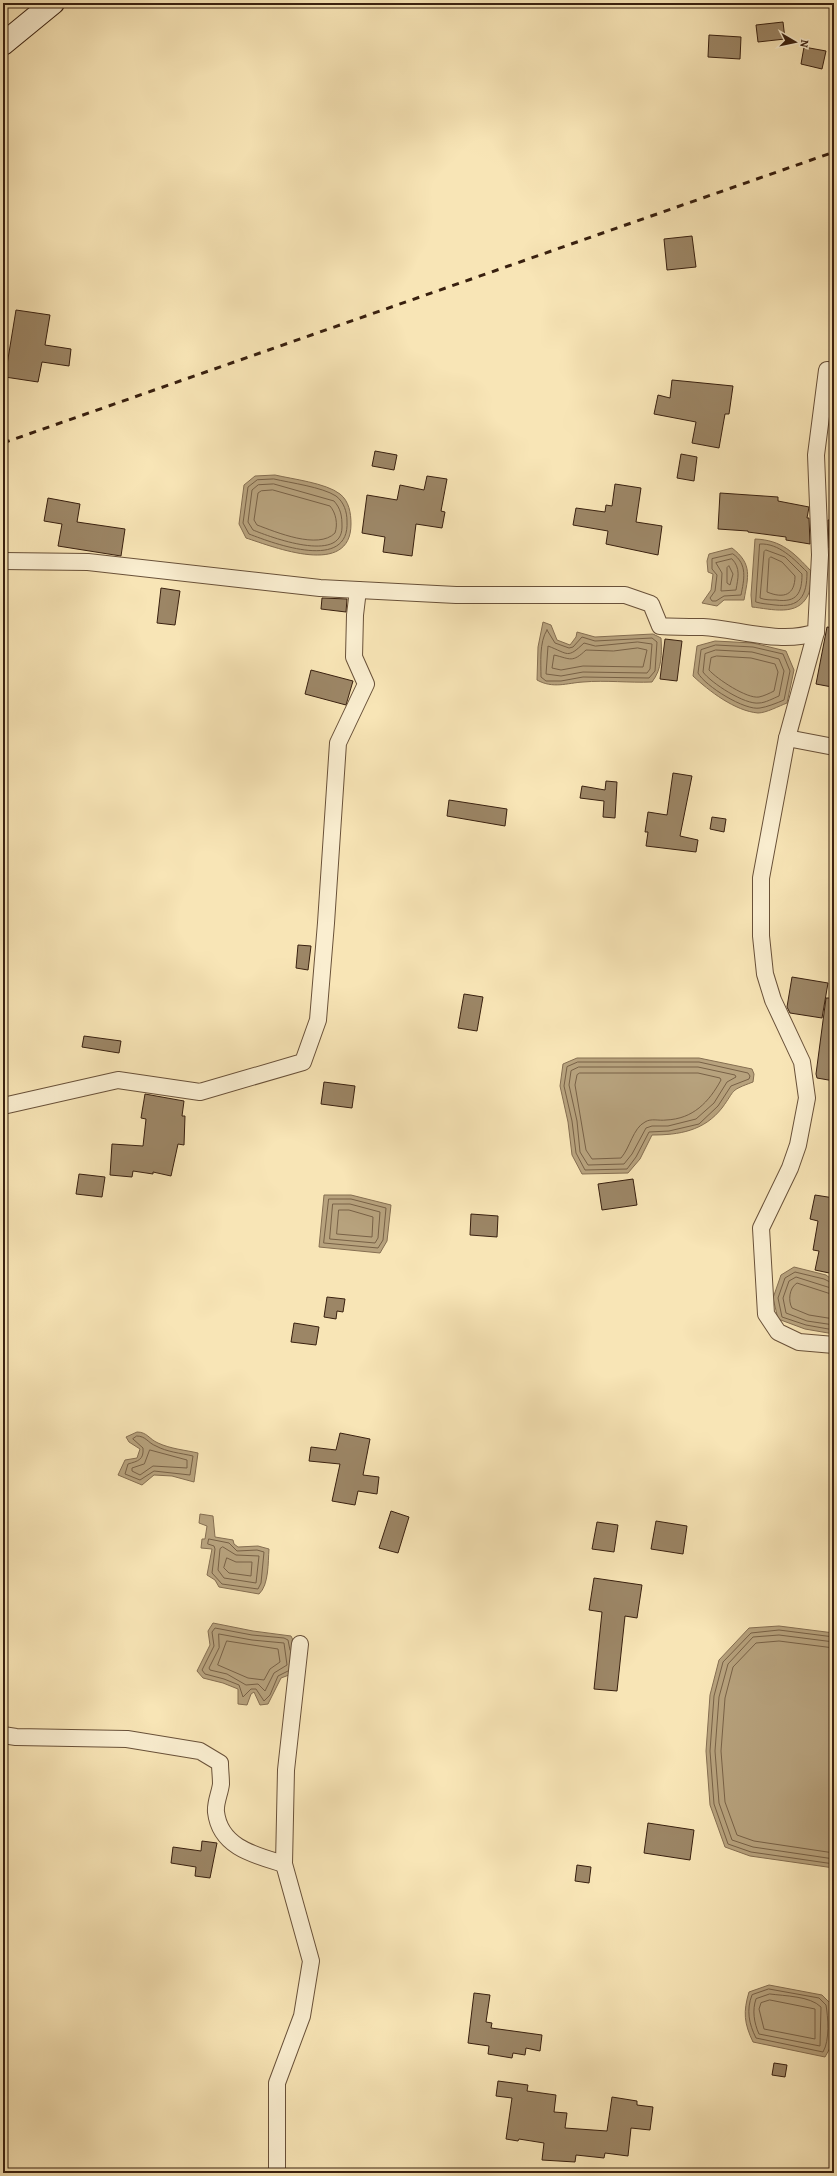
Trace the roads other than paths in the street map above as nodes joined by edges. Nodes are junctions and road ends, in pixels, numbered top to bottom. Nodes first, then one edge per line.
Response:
1 (53, 3) edge
2 (3, 44) edge
3 (827, 370) dead end
4 (3, 561) edge
5 (358, 590) junction
6 (816, 632) junction
7 (787, 738) junction
8 (834, 746) edge
9 (3, 1106) edge
10 (834, 1345) edge
11 (300, 1644) dead end
12 (3, 1735) edge
13 (284, 1864) junction
14 (277, 2173) edge

1 - 2 main road
3 - 6 street
4 - 5 street
5 - 6 street
5 - 9 street
6 - 7 street
7 - 8 street
7 - 10 street
11 - 13 street
12 - 13 street
13 - 14 street

